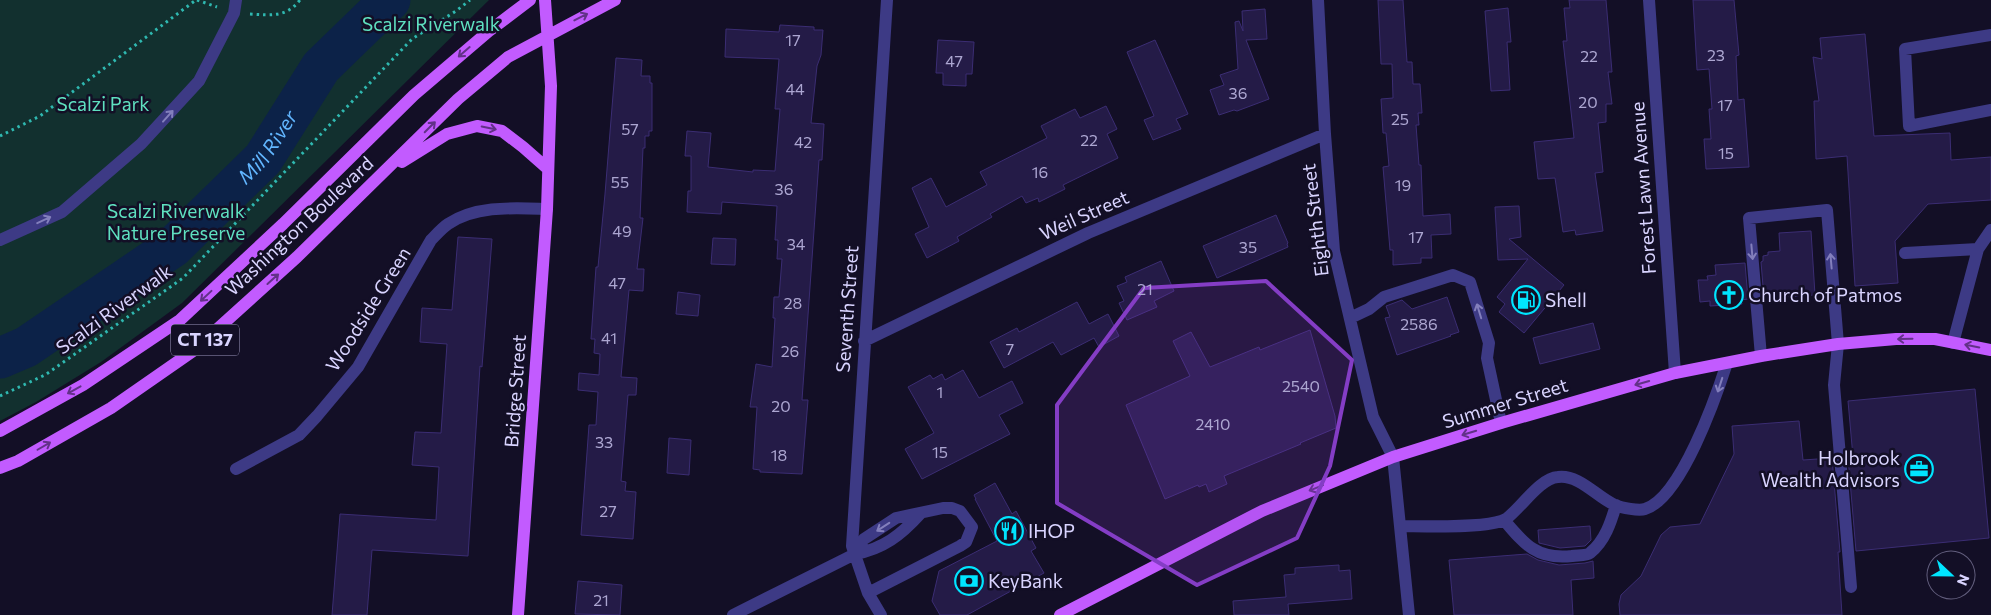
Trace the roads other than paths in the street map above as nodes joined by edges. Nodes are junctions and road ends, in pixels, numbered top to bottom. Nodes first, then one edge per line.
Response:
1 (236, 0) edge
2 (530, 0) edge
3 (545, 0) edge
4 (615, 0) edge
5 (887, 0) edge
6 (1318, 0) edge
7 (1649, 0) edge
8 (547, 35) junction
9 (1991, 35) edge
10 (1991, 110) edge
11 (1325, 134) junction
12 (548, 169) junction
13 (383, 174) junction
14 (547, 209) junction
15 (1991, 230) edge
16 (0, 240) edge
17 (1978, 249) junction
18 (1904, 253) dead end
19 (1350, 318) junction
20 (864, 341) junction
21 (1953, 343) junction
22 (1838, 344) junction
23 (1991, 350) edge
24 (1761, 356) junction
25 (1727, 363) junction
26 (1675, 373) junction
27 (1501, 423) junction
28 (0, 431) edge
29 (1393, 457) junction
30 (0, 468) edge
31 (236, 469) dead end
32 (1616, 506) junction
33 (1504, 520) junction
34 (1400, 526) junction
35 (855, 554) junction
36 (1850, 587) dead end
37 (868, 593) junction
38 (1077, 610) edge
39 (518, 615) edge
40 (734, 615) edge
41 (881, 615) edge
42 (1060, 615) edge
43 (1409, 615) edge

16 -> 1 street
2 -> 28 main road, Washington Boulevard / CT 137
3 - 8 main road, Bridge Street
8 -> 4 main road, Washington Boulevard / CT 137
5 - 20 street, Seventh Street
6 - 11 street, Eighth Street
7 - 26 street, Forest Lawn Avenue
8 - 12 main road, Bridge Street
13 -> 8 main road, Washington Boulevard / CT 137
9 - 10 street
11 - 19 street, Eighth Street
11 - 20 street, Weil Street
13 -> 12 main road
12 - 14 main road, Bridge Street
30 -> 13 main road, Washington Boulevard / CT 137
14 - 31 street, Woodside Green
14 - 39 main road, Bridge Street
15 - 17 street
17 - 18 street
17 - 21 street
27 -> 19 street
19 - 29 street, Eighth Street
20 - 35 street, Seventh Street
21 -> 22 main road, Summer Street
23 -> 21 main road, Summer Street
22 - 24 main road, Summer Street
22 -> 24 street
22 - 36 street
24 - 25 main road, Summer Street
25 - 26 main road, Summer Street
25 -> 32 street
26 -> 27 main road, Summer Street
27 -> 29 main road, Summer Street
29 - 34 street
29 -> 38 main road, Summer Street
32 - 33 street
32 - 33 street
33 - 34 street
34 - 43 street
35 - 37 street, Seventh Street
37 -> 35 street
35 - 40 street
37 - 41 street, Seventh Street
38 - 42 main road, Summer Street

